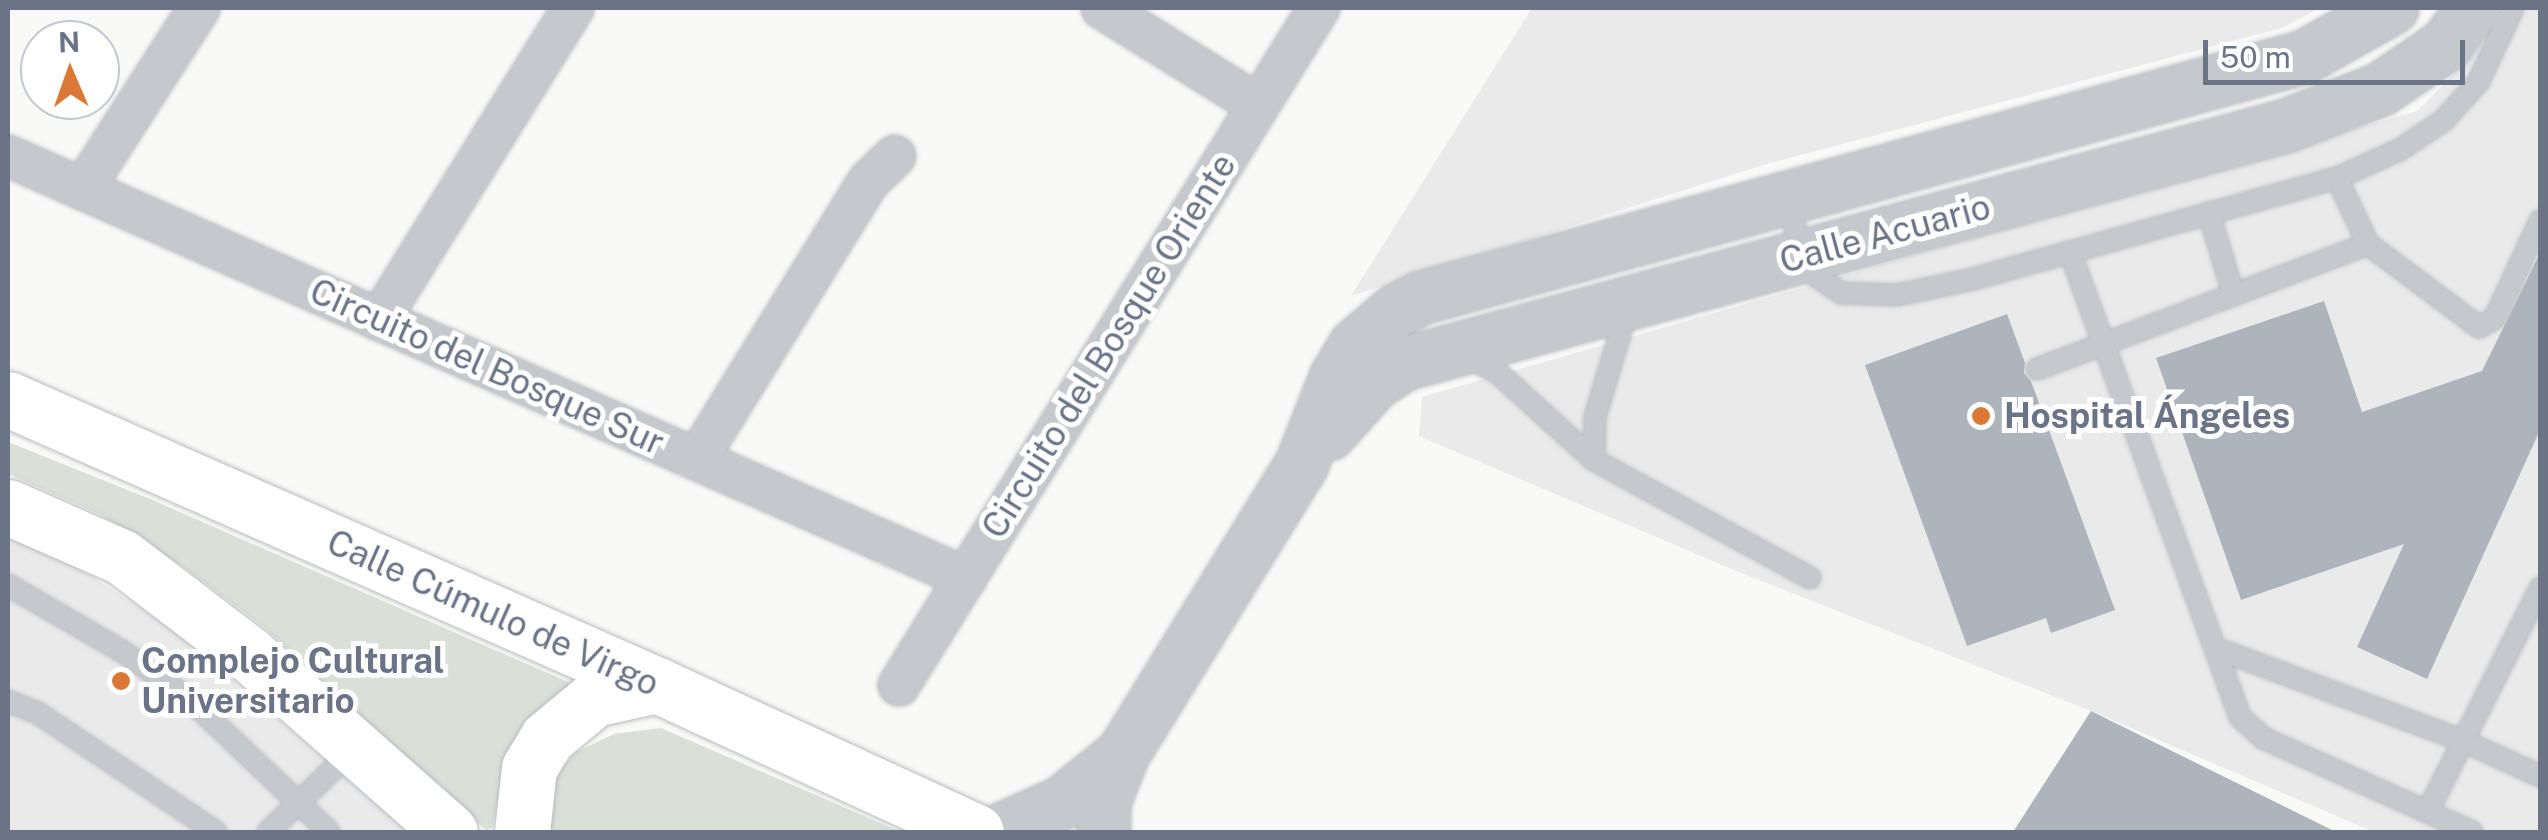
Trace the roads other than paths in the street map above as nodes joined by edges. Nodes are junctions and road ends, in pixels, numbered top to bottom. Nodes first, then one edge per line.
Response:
1 (199, 8) edge
2 (573, 8) edge
3 (1102, 8) edge
4 (1319, 8) edge
5 (2392, 8) edge
6 (2474, 8) edge
7 (2513, 8) edge
8 (1258, 106) junction
9 (8, 156) edge
10 (895, 156) dead end
11 (2337, 178) junction
12 (82, 189) junction
13 (1787, 198) junction
14 (2209, 213) junction
15 (2540, 221) edge
16 (2368, 244) junction
17 (2070, 252) junction
18 (1802, 256) junction
19 (2233, 293) junction
20 (1629, 303) junction
21 (379, 320) junction
22 (2103, 341) junction
23 (1452, 351) junction
24 (2036, 369) dead end
25 (8, 399) edge
26 (697, 459) junction
27 (1594, 460) junction
28 (1302, 464) junction
29 (8, 506) edge
30 (966, 578) junction
31 (1810, 578) dead end
32 (8, 585) edge
33 (2540, 588) edge
34 (2215, 648) junction
35 (899, 685) dead end
36 (656, 686) junction
37 (8, 701) edge
38 (2466, 742) junction
39 (356, 747) junction
40 (1123, 754) junction
41 (2540, 775) edge
42 (300, 801) junction
43 (2428, 811) junction
44 (216, 832) edge
45 (268, 832) edge
46 (329, 832) edge
47 (450, 832) edge
48 (522, 832) edge
49 (976, 832) edge
50 (997, 832) edge
51 (1104, 832) edge
52 (2472, 832) edge

1 - 12 street
2 - 21 street
3 - 8 street
4 - 8 street, Circuito del Bosque Oriente
5 - 13 street, Calle Acuario
6 - 18 street, Calle Acuario
7 - 11 lane
8 - 30 street, Circuito del Bosque Oriente
9 - 12 street, Circuito del Bosque Sur
10 - 26 street
11 - 14 lane
11 - 16 lane
12 - 21 street, Circuito del Bosque Sur
13 - 18 lane
13 - 28 street, Calle Acuario
14 - 17 lane
14 - 19 lane
15 - 16 lane
16 - 19 lane
17 - 18 lane
17 - 22 lane
18 - 20 street, Calle Acuario
19 - 22 lane
20 - 23 street, Calle Acuario
20 - 27 lane
21 - 26 street, Circuito del Bosque Sur
22 - 24 lane
22 - 34 lane
23 - 27 lane
23 - 28 street, Calle Acuario
25 - 36 main road, Calle Cúmulo de Virgo
26 - 30 street, Circuito del Bosque Sur
27 - 31 lane
28 - 40 street, Calle Acuario
29 - 39 main road
30 - 35 street, Circuito del Bosque Oriente
32 - 42 lane
33 - 38 lane
34 - 38 lane
34 - 43 lane
36 - 48 main road
36 - 49 main road, Calle Cúmulo de Virgo
37 - 44 lane
38 - 41 lane
38 - 43 lane
39 - 42 lane
39 - 47 main road
40 - 50 street, Calle Acuario
40 - 51 street, Calle Acuario
42 - 45 lane
42 - 46 lane
43 - 52 lane

